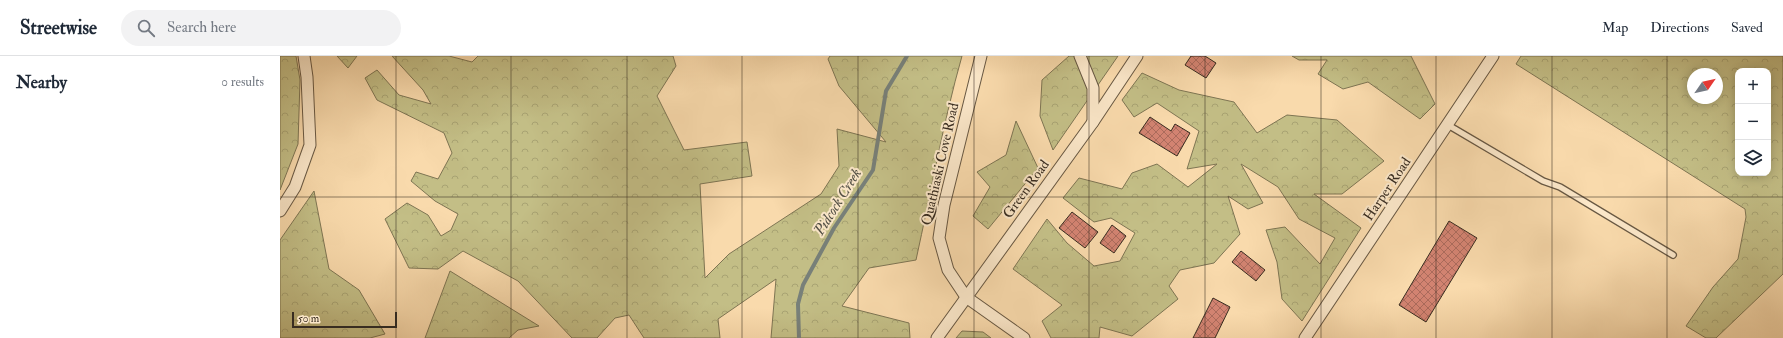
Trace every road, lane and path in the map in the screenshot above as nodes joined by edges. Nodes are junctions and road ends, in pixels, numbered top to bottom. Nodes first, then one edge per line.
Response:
1 (304, 56) edge
2 (981, 56) edge
3 (1080, 56) edge
4 (1137, 56) edge
5 (1493, 56) edge
6 (1093, 122) junction
7 (1448, 125) junction
8 (280, 211) edge
9 (1673, 254) dead end
10 (966, 297) junction
11 (937, 338) edge
12 (1024, 338) edge
13 (1306, 338) edge

1 - 8 street
2 - 10 street, Quathiaski Cove Road
3 - 6 street
4 - 6 street, Green Road
5 - 7 street, Harper Road
6 - 10 street, Green Road
7 - 9 lane
7 - 13 street, Harper Road
10 - 11 street, Green Road
10 - 12 street, Quathiaski Cove Road

